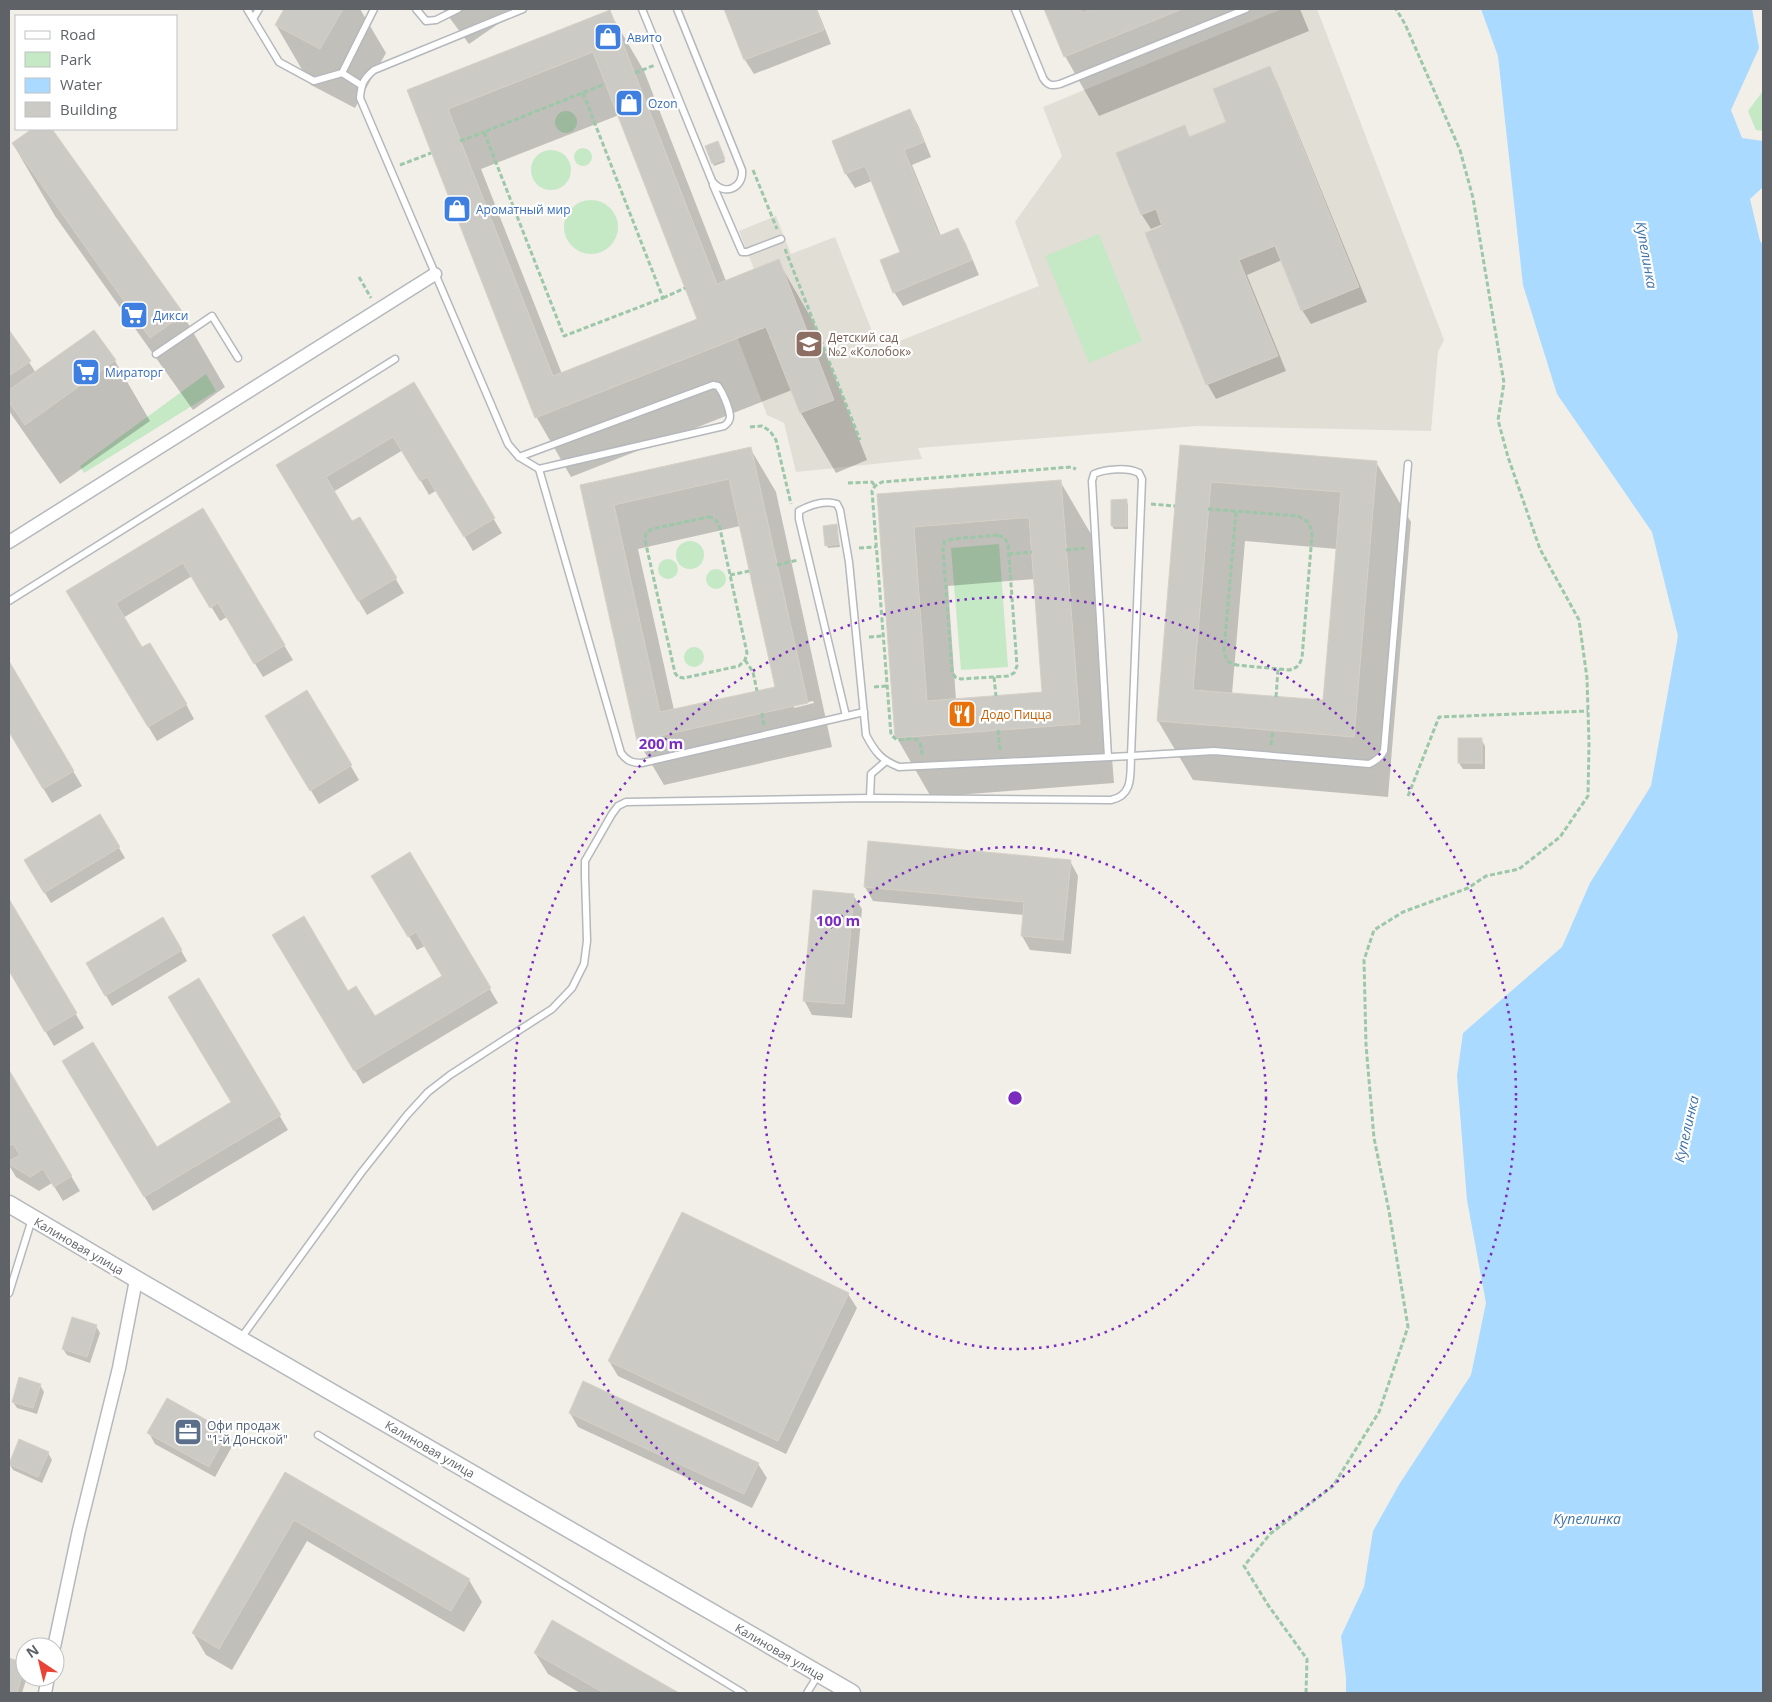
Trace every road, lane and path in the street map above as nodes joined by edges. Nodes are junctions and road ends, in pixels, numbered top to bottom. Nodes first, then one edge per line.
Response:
1 (247, 9) edge
2 (259, 9) edge
3 (374, 9) edge
4 (416, 9) edge
5 (458, 9) edge
6 (523, 9) edge
7 (642, 9) edge
8 (677, 9) edge
9 (1015, 9) edge
10 (1246, 9) edge
11 (1396, 9) edge
12 (253, 19) junction
13 (657, 64) dead end
14 (342, 73) junction
15 (635, 73) dead end
16 (605, 84) dead end
17 (361, 85) junction
18 (583, 93) junction
19 (484, 132) junction
20 (460, 141) dead end
21 (431, 153) dead end
22 (738, 159) junction
23 (390, 169) junction
24 (712, 181) junction
25 (781, 240) junction
26 (435, 274) junction
27 (359, 277) dead end
28 (685, 288) dead end
29 (663, 298) junction
30 (372, 299) dead end
31 (156, 354) dead end
32 (238, 358) dead end
33 (395, 359) dead end
34 (750, 427) dead end
35 (860, 440) dead end
36 (519, 457) junction
37 (1408, 464) dead end
38 (1076, 469) dead end
39 (539, 470) junction
40 (848, 483) dead end
41 (875, 486) junction
42 (1141, 503) junction
43 (1175, 506) dead end
44 (1208, 509) dead end
45 (799, 511) junction
46 (1236, 511) junction
47 (9, 542) edge
48 (876, 547) junction
49 (860, 548) dead end
50 (1084, 548) dead end
51 (1066, 550) dead end
52 (1032, 552) dead end
53 (1008, 554) junction
54 (808, 558) junction
55 (777, 565) dead end
56 (749, 571) dead end
57 (730, 575) junction
58 (9, 601) edge
59 (883, 636) junction
60 (869, 637) dead end
61 (746, 660) junction
62 (1278, 669) junction
63 (994, 677) junction
64 (887, 686) junction
65 (874, 687) dead end
66 (757, 690) dead end
67 (996, 696) dead end
68 (1276, 696) dead end
69 (1588, 711) junction
70 (864, 712) junction
71 (846, 716) junction
72 (998, 730) dead end
73 (922, 756) dead end
74 (1130, 756) junction
75 (1108, 757) junction
76 (886, 762) junction
77 (1001, 762) junction
78 (1408, 796) dead end
79 (870, 798) junction
80 (9, 1204) edge
81 (32, 1219) junction
82 (136, 1280) junction
83 (9, 1293) edge
84 (240, 1339) junction
85 (318, 1435) dead end
86 (56, 1637) edge
87 (819, 1674) junction
88 (743, 1693) edge
89 (808, 1693) edge
90 (852, 1693) edge
91 (1306, 1693) edge

1 - 12 lane
2 - 12 lane
3 - 14 lane
4 - 5 lane
6 - 17 lane
7 - 24 lane
8 - 22 lane
9 - 10 lane
11 - 69 path
12 - 14 lane
13 - 15 path
14 - 17 lane
16 - 18 path
17 - 23 lane
18 - 19 path
18 - 29 path
19 - 20 path
19 - 29 path
21 - 23 path
22 - 24 lane
22 - 25 path
23 - 26 lane
24 - 25 lane
25 - 35 path
26 - 36 lane
26 - 47 street
27 - 30 path
28 - 29 path
31 - 32 lane
33 - 58 lane
34 - 45 path
36 - 39 lane
36 - 39 lane
37 - 74 lane
38 - 41 path
39 - 71 lane
40 - 41 path
41 - 48 path
42 - 43 path
42 - 74 lane
42 - 75 lane
44 - 46 path
45 - 54 lane
45 - 70 lane
46 - 62 path
46 - 62 path
48 - 49 path
48 - 59 path
50 - 51 path
52 - 53 path
53 - 63 path
53 - 63 path
54 - 55 path
54 - 71 lane
56 - 57 path
57 - 61 path
57 - 61 path
59 - 60 path
59 - 64 path
61 - 66 path
62 - 68 path
63 - 67 path
64 - 65 path
64 - 73 path
69 - 78 path
69 - 91 path
70 - 71 lane
70 - 76 lane
72 - 77 path
74 - 75 lane
74 - 79 lane
75 - 77 lane
76 - 77 lane
76 - 79 lane
79 - 84 lane
80 - 81 street, Калиновая улица
81 - 82 street, Калиновая улица
81 - 83 lane
82 - 84 street, Калиновая улица
82 - 86 street
84 - 87 street, Калиновая улица
85 - 88 lane
87 - 89 lane
87 - 90 street, Калиновая улица

